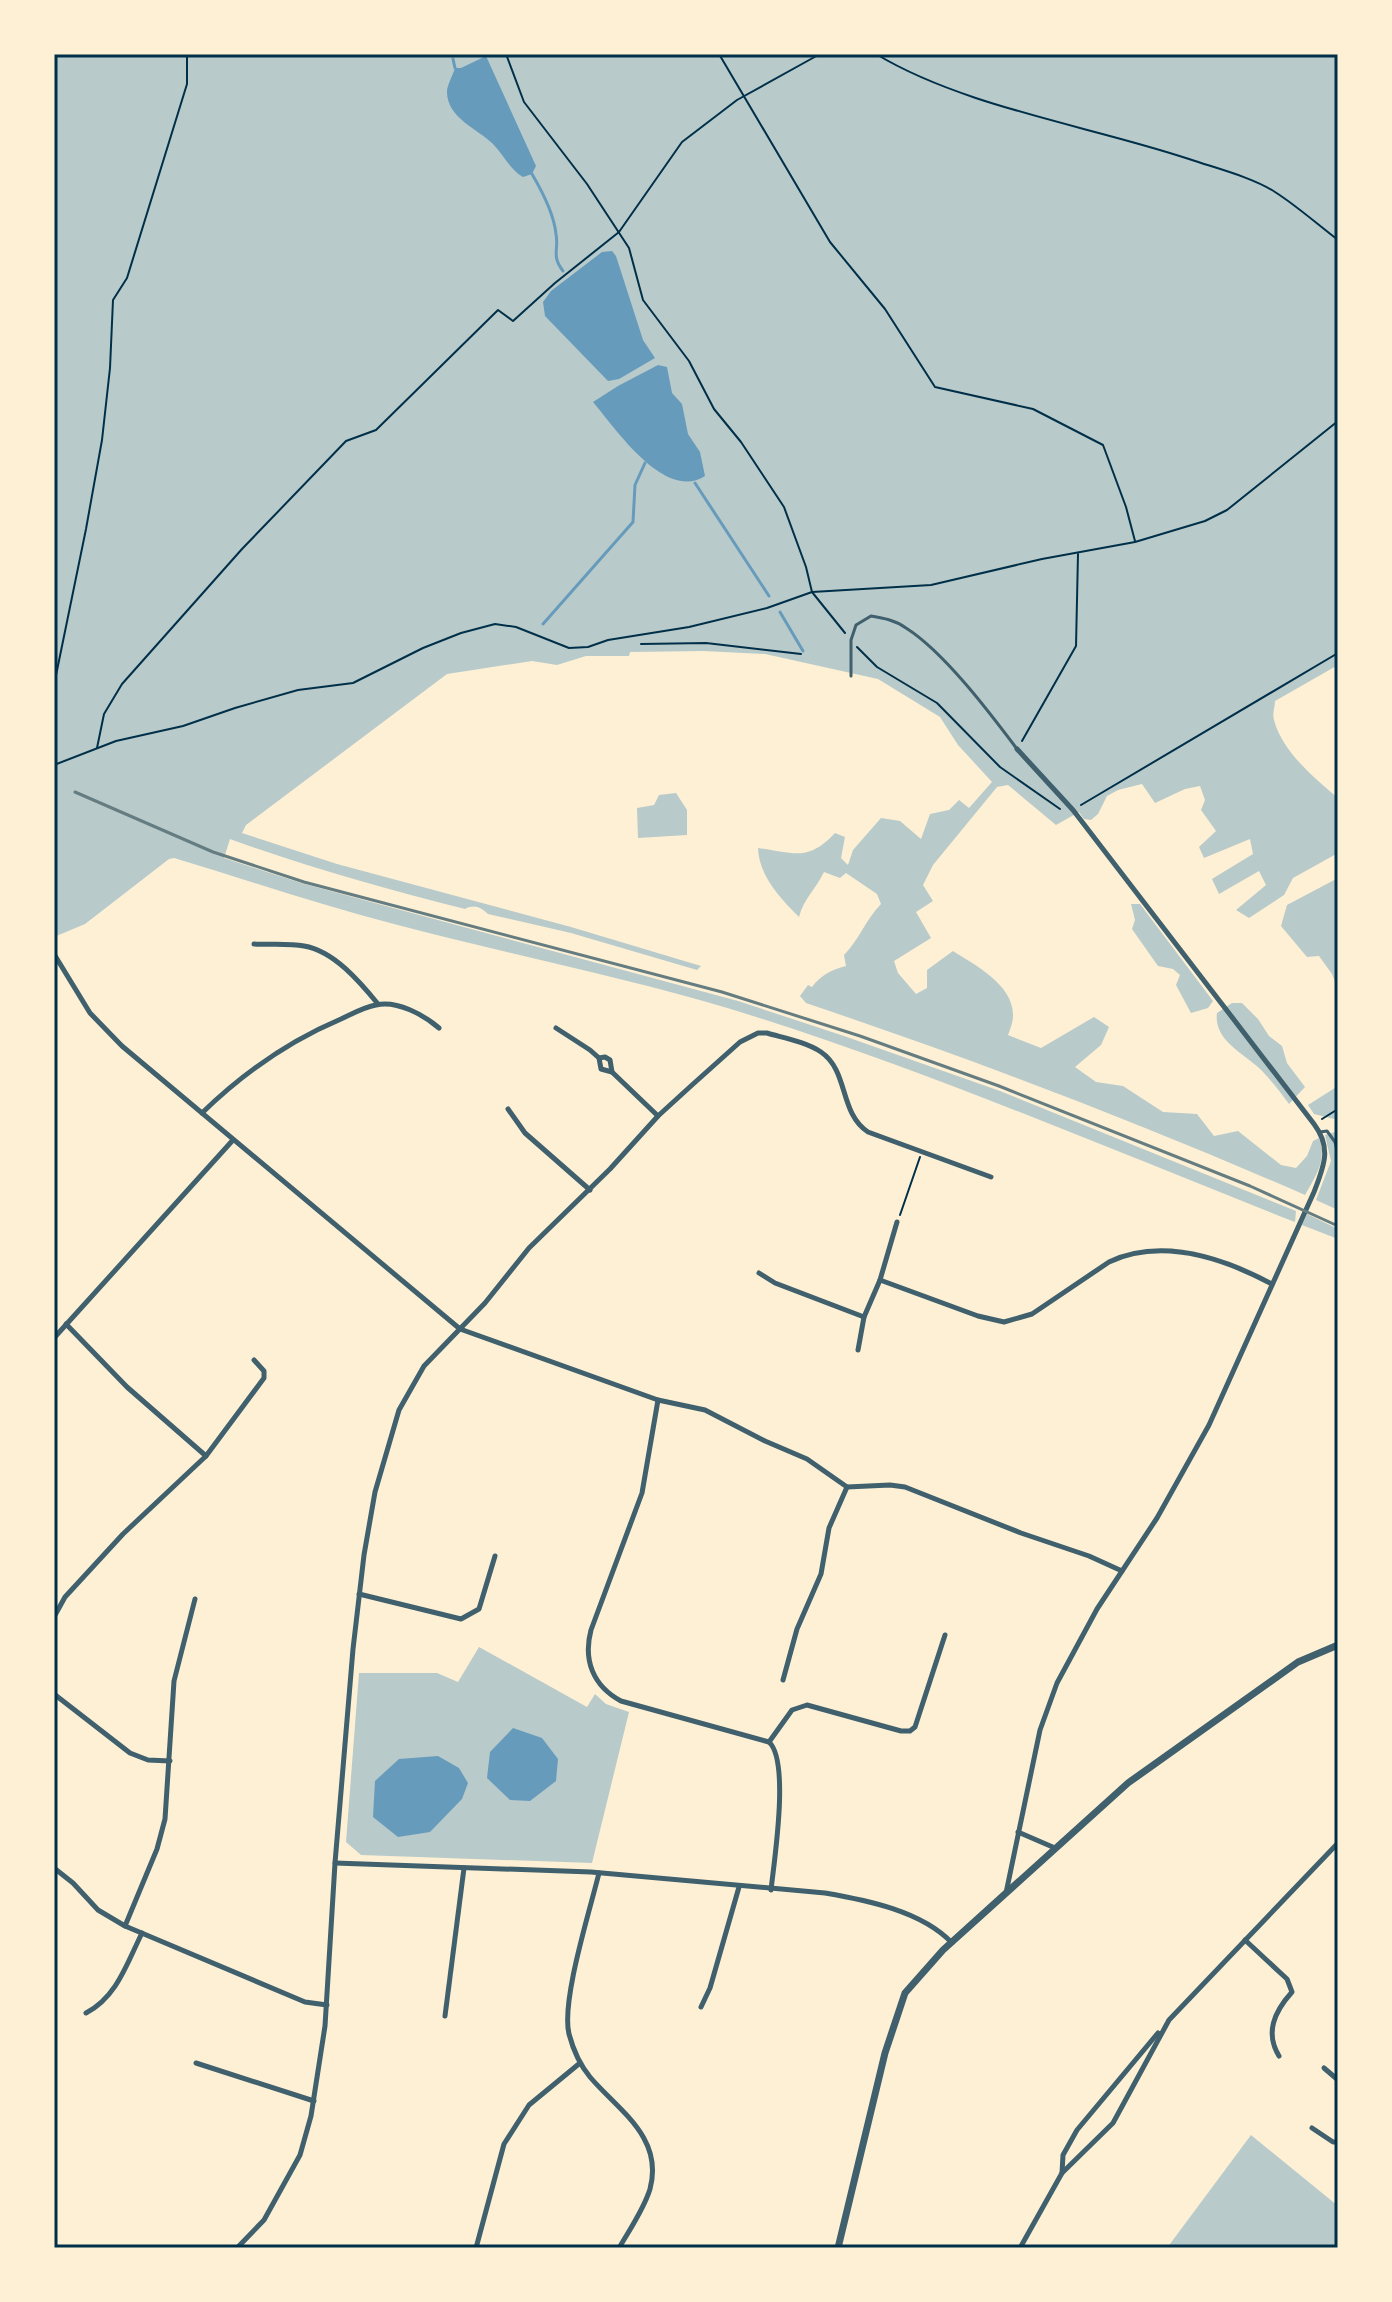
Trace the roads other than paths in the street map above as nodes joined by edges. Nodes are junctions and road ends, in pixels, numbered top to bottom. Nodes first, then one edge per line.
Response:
1 (851, 676) dead end
2 (1017, 749) joint
3 (254, 944) dead end
4 (54, 954) edge
5 (378, 1004) junction
6 (439, 1028) dead end
7 (556, 1028) dead end
8 (599, 1058) junction
9 (612, 1072) junction
10 (508, 1109) dead end
11 (202, 1113) junction
12 (658, 1116) junction
13 (1320, 1132) junction
14 (233, 1140) junction
15 (1338, 1155) edge
16 (991, 1177) dead end
17 (590, 1190) junction
18 (897, 1222) road end
19 (759, 1273) dead end
20 (880, 1280) junction
21 (1272, 1284) junction
22 (864, 1317) junction
23 (66, 1324) junction
24 (460, 1329) junction
25 (54, 1338) edge
26 (858, 1350) dead end
27 (254, 1360) dead end
28 (658, 1400) junction
29 (206, 1456) junction
30 (847, 1487) junction
31 (495, 1556) dead end
32 (1122, 1571) junction
33 (359, 1594) junction
34 (195, 1599) dead end
35 (54, 1617) edge
36 (945, 1635) dead end
37 (1338, 1645) edge
38 (783, 1680) dead end
39 (54, 1694) edge
40 (769, 1742) junction
41 (170, 1761) junction
42 (1018, 1832) junction
43 (1338, 1843) edge
44 (1055, 1848) junction
45 (335, 1863) junction
46 (54, 1868) edge
47 (464, 1868) junction
48 (599, 1873) junction
49 (739, 1887) junction
50 (771, 1890) junction
51 (1006, 1894) junction
52 (125, 1926) junction
53 (142, 1933) junction
54 (1245, 1940) junction
55 (952, 1943) junction
56 (327, 2005) junction
57 (701, 2007) dead end
58 (86, 2013) dead end
59 (445, 2016) dead end
60 (1169, 2020) junction
61 (1279, 2056) dead end
62 (196, 2063) dead end
63 (580, 2063) junction
64 (1324, 2068) dead end
65 (1338, 2080) edge
66 (314, 2101) junction
67 (1312, 2128) dead end
68 (1338, 2142) edge
69 (1062, 2173) junction
70 (237, 2248) edge
71 (476, 2248) edge
72 (619, 2248) edge
73 (838, 2248) edge
74 (1020, 2248) edge

1 - 2 lane
2 - 13 street
3 - 5 street
4 - 11 street
5 - 6 street
5 - 11 street
7 - 8 street
8 - 9 street
8 - 9 street
9 - 12 street
10 - 17 street
11 - 14 street
12 - 16 street
12 - 17 street
13 - 15 lane
13 - 21 street
14 - 23 street
14 - 24 street
17 - 24 street
18 - 20 street
19 - 22 street
20 - 21 street
20 - 22 street
21 - 32 street
22 - 26 street
23 - 25 street
23 - 29 street
24 - 28 street
24 - 33 street
27 - 29 street
28 - 30 street
28 - 40 street
29 - 35 street
30 - 32 street
30 - 38 street
31 - 33 street
32 - 42 street
33 - 45 street
34 - 41 street
36 - 40 street
37 - 44 street
39 - 41 street
40 - 50 street
41 - 52 street
42 - 44 street
42 - 51 street
43 - 54 street
44 - 51 street
45 - 47 street
45 - 56 street
46 - 52 street
47 - 48 street
47 - 59 street
48 - 49 street
48 - 63 street
49 - 50 street
49 - 57 street
50 - 55 street
51 - 55 street
52 - 53 street
53 - 56 street
53 - 58 street
54 - 60 street
54 - 61 street
55 - 73 street
56 - 66 street
60 - 69 street
60 - 69 street
62 - 66 street
63 - 71 street
63 - 72 street
64 - 65 street
66 - 70 street
67 - 68 street
69 - 74 street

